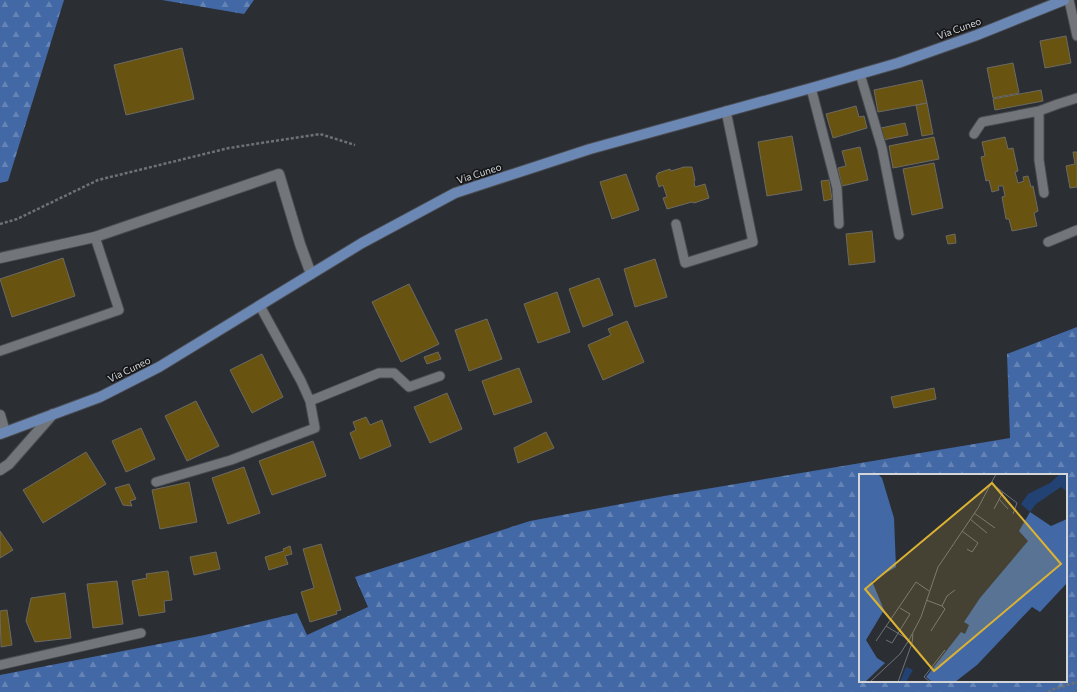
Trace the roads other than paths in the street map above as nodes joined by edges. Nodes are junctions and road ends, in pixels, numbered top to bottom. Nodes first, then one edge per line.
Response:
1 (1064, 0) edge
2 (1069, 0) edge
3 (1077, 36) edge
4 (860, 74) junction
5 (811, 88) junction
6 (1077, 98) edge
7 (726, 111) junction
8 (1039, 111) junction
9 (974, 134) dead end
10 (1044, 193) dead end
11 (676, 224) dead end
12 (839, 224) dead end
13 (1077, 230) edge
14 (899, 235) dead end
15 (95, 237) junction
16 (1048, 242) dead end
17 (0, 258) edge
18 (311, 274) junction
19 (260, 306) junction
20 (0, 351) edge
21 (440, 376) dead end
22 (310, 401) junction
23 (53, 414) junction
24 (0, 415) edge
25 (2, 433) edge
26 (0, 470) edge
27 (156, 482) dead end
28 (141, 633) dead end
29 (0, 665) edge

1 - 4 main road, Via Cuneo
2 - 3 lane
4 - 5 main road, Via Cuneo
4 - 14 lane
5 - 7 main road, Via Cuneo
5 - 12 lane
6 - 8 lane
7 - 11 lane
7 - 18 main road, Via Cuneo
8 - 9 lane
8 - 10 lane
13 - 16 lane
15 - 17 street
15 - 18 street
15 - 20 lane
18 - 19 main road, Via Cuneo
19 - 22 lane
19 - 23 main road, Via Cuneo
21 - 22 lane
22 - 27 lane
23 - 25 main road, Via Cuneo
23 - 26 street
24 - 25 street
28 - 29 lane

